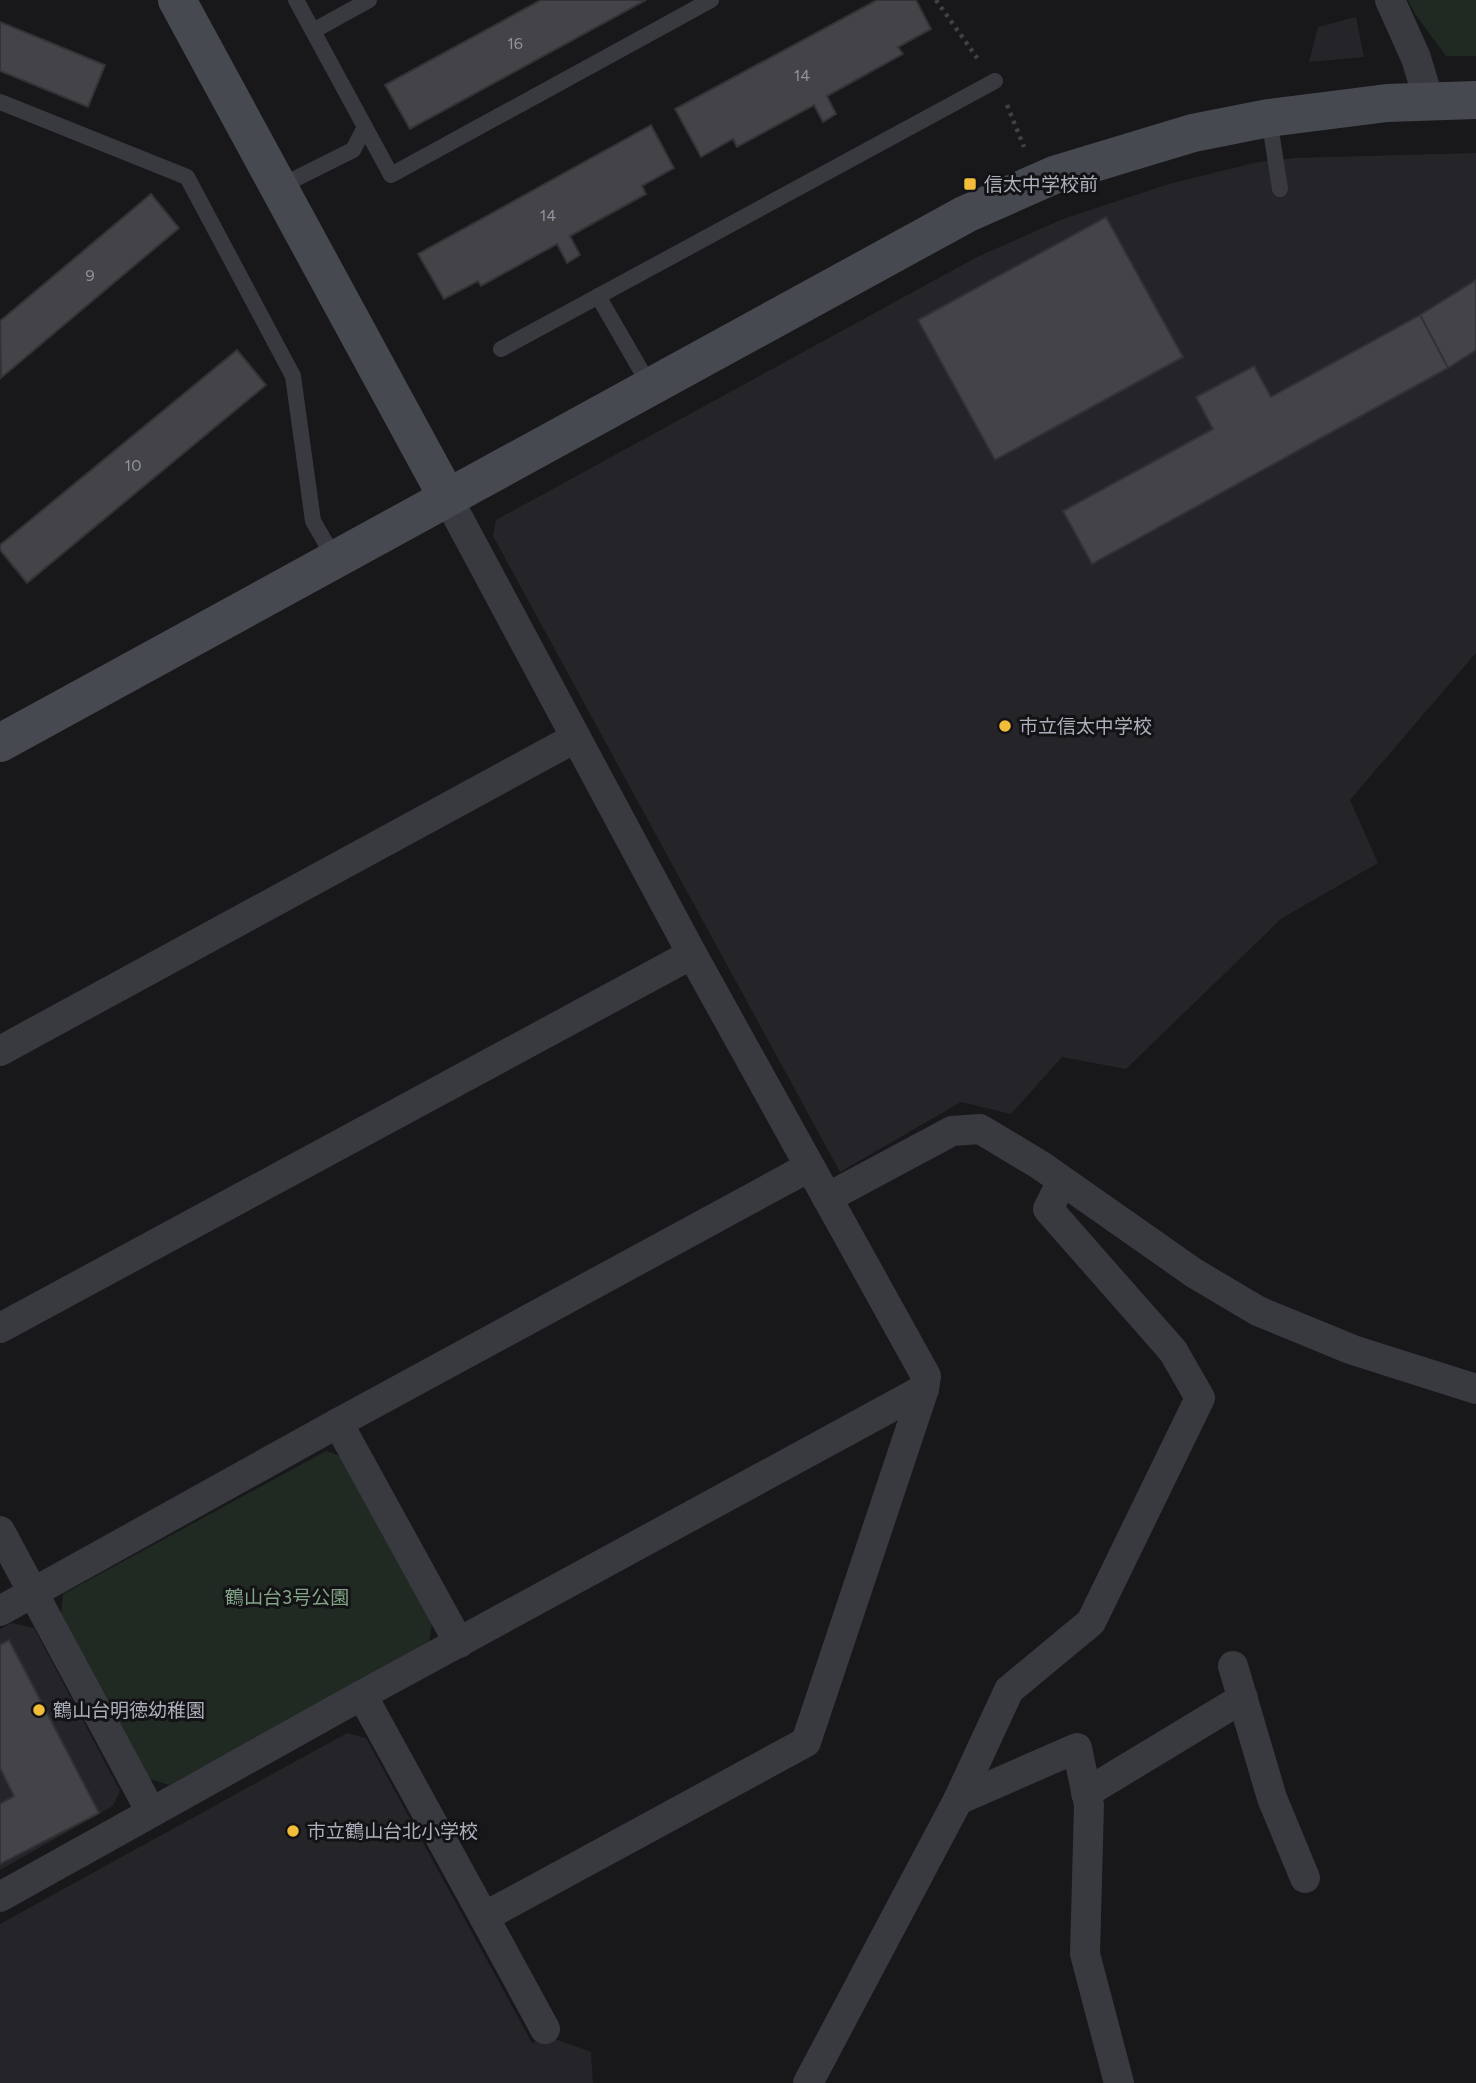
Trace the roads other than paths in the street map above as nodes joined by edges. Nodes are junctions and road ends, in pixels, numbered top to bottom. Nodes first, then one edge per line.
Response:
1 (177, 0) edge
2 (296, 0) edge
3 (369, 0) edge
4 (711, 0) edge
5 (1390, 0) edge
6 (313, 31) junction
7 (995, 81) dead end
8 (1476, 100) edge
9 (1429, 101) junction
10 (0, 102) edge
11 (1269, 118) junction
12 (365, 127) junction
13 (279, 187) junction
14 (1280, 189) dead end
15 (598, 296) junction
16 (501, 349) dead end
17 (649, 386) junction
18 (447, 497) junction
19 (335, 559) junction
20 (575, 738) junction
21 (0, 743) edge
22 (692, 954) junction
23 (0, 1051) edge
24 (809, 1167) junction
25 (1062, 1181) junction
26 (827, 1198) junction
27 (0, 1328) edge
28 (1476, 1389) edge
29 (924, 1390) junction
30 (338, 1423) junction
31 (0, 1531) edge
32 (34, 1593) junction
33 (0, 1611) edge
34 (459, 1643) junction
35 (1233, 1666) dead end
36 (362, 1695) junction
37 (1243, 1698) junction
38 (1086, 1793) junction
39 (958, 1800) junction
40 (151, 1812) junction
41 (1304, 1878) dead end
42 (0, 1897) edge
43 (484, 1917) junction
44 (545, 2029) dead end
45 (808, 2083) edge
46 (1119, 2083) edge

1 - 13 street
2 - 6 lane
3 - 6 lane
4 - 12 lane
5 - 9 street
6 - 12 lane
7 - 15 lane
8 - 9 street
9 - 11 street
10 - 19 lane
11 - 14 lane
11 - 17 street
12 - 13 lane
13 - 18 street
15 - 16 lane
15 - 17 lane
17 - 18 street
18 - 19 street
18 - 20 street
19 - 21 street
20 - 22 street
20 - 23 street
22 - 24 street
22 - 27 street
24 - 26 street
24 - 30 street
25 - 26 street
25 - 28 street
25 - 39 street
26 - 29 street
29 - 34 street
29 - 43 street
30 - 32 street
30 - 34 street
31 - 32 street
32 - 33 street
32 - 40 street
34 - 36 street
35 - 37 street
36 - 40 street
36 - 43 street
37 - 38 street
37 - 41 street
38 - 39 street
38 - 46 street
39 - 45 street
40 - 42 street
43 - 44 street

